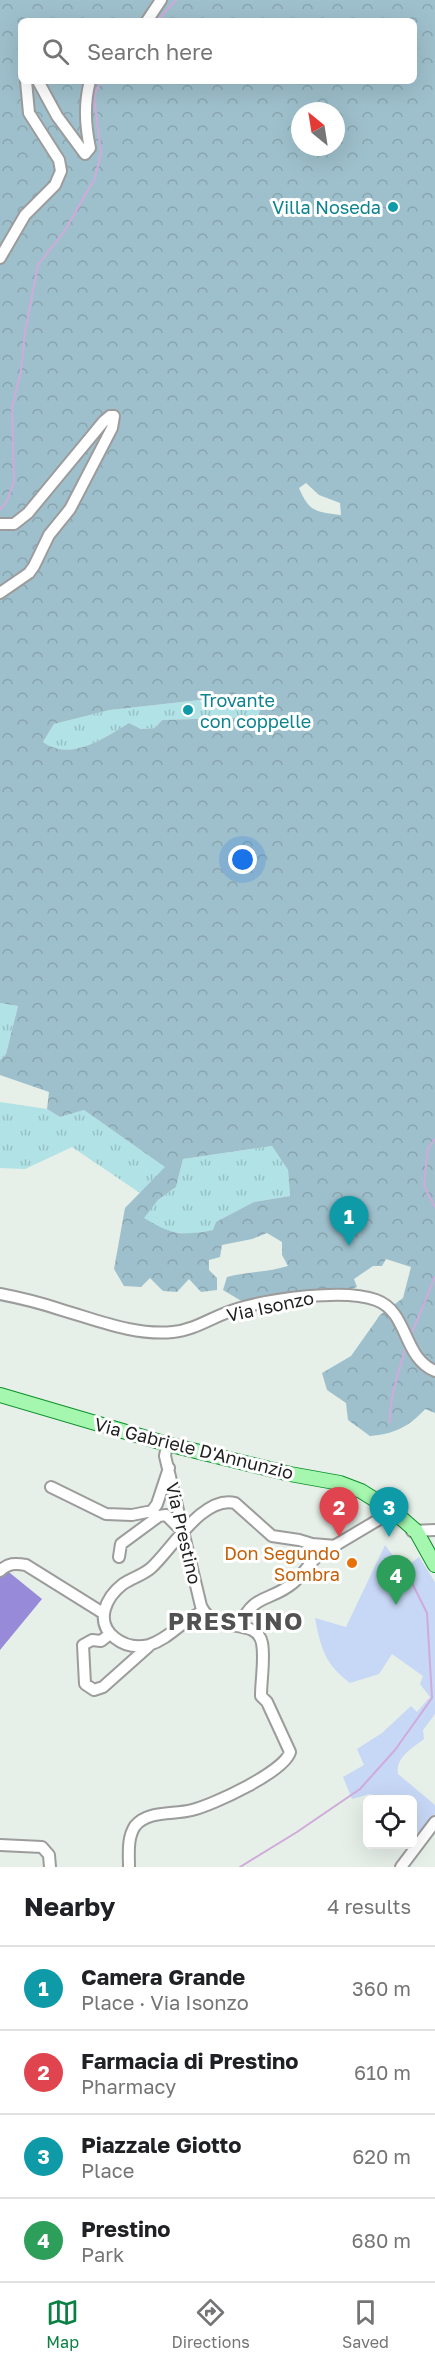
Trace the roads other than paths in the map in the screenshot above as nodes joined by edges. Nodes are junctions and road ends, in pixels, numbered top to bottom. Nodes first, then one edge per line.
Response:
1 (162, 0) edge
2 (149, 18) edge
3 (26, 84) edge
4 (40, 84) edge
5 (89, 84) edge
6 (0, 258) edge
7 (0, 524) edge
8 (0, 593) edge
9 (0, 1294) edge
10 (435, 1371) edge
11 (0, 1395) edge
12 (166, 1444) junction
13 (169, 1468) junction
14 (51, 1487) dead end
15 (395, 1515) junction
16 (183, 1532) junction
17 (427, 1533) edge
18 (336, 1546) junction
19 (119, 1557) dead end
20 (435, 1566) edge
21 (0, 1571) edge
22 (204, 1611) junction
23 (103, 1613) junction
24 (240, 1626) junction
25 (110, 1634) junction
26 (150, 1644) junction
27 (435, 1822) edge
28 (0, 1845) edge
29 (50, 1867) edge
30 (129, 1867) edge
31 (401, 1867) edge

1 - 2 street
3 - 6 street
4 - 5 street
7 - 8 street
9 - 10 street, Via Isonzo
11 - 12 main road, Via Gabriele D'Annunzio
12 - 13 street, Via Prestino
12 - 15 main road, Via Gabriele D'Annunzio
13 - 14 street
13 - 16 street, Via Prestino
15 - 17 main road, Via Gabriele D'Annunzio
15 - 18 street
15 - 20 main road, Via Gabriele D'Annunzio
16 - 18 street
16 - 19 street
16 - 22 street, Via Prestino
16 - 23 street
17 - 20 main road, Via Gabriele D'Annunzio
18 - 24 street
21 - 23 street
22 - 24 street
22 - 26 street
23 - 25 street
24 - 30 street
25 - 26 street
25 - 26 street
27 - 31 street
28 - 29 street

